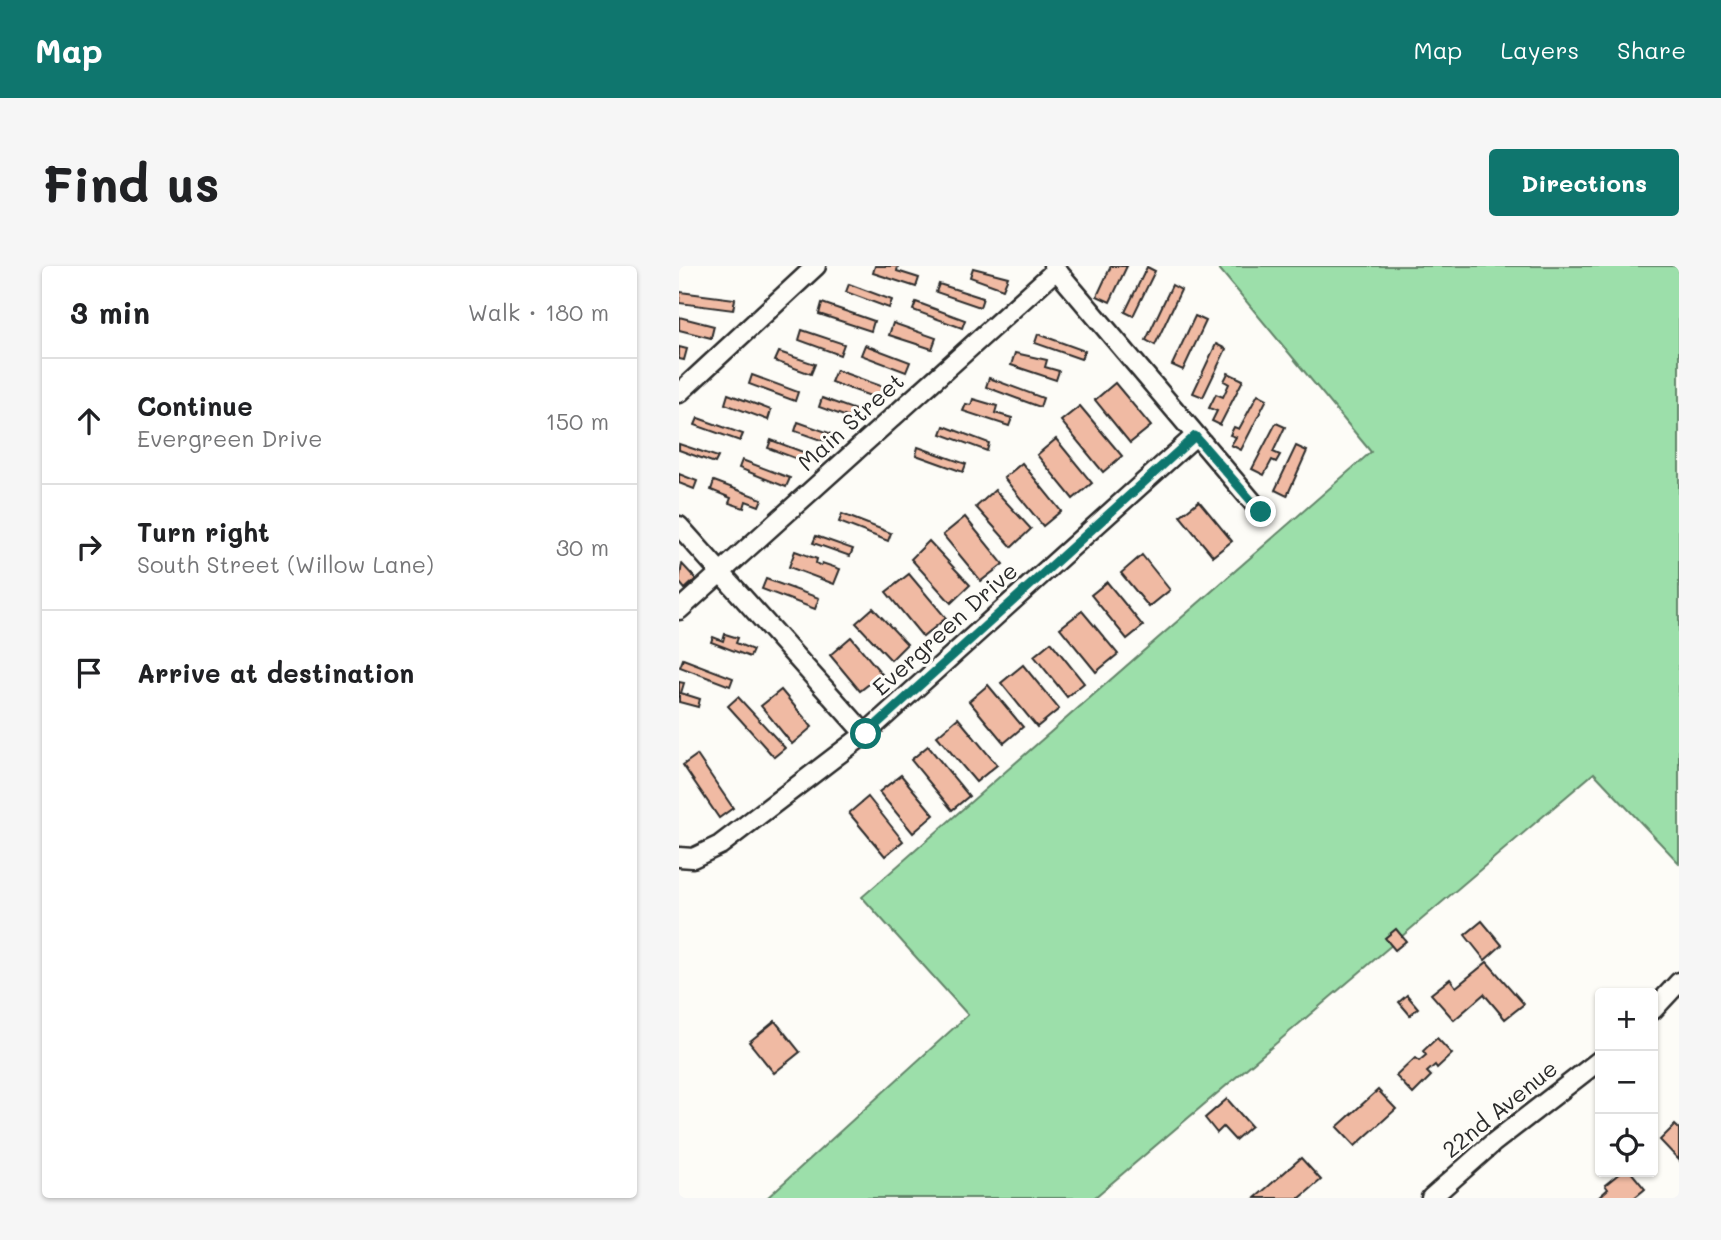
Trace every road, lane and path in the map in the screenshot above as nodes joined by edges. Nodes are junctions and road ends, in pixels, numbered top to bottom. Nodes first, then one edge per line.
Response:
1 (817, 266) edge
2 (1054, 268) edge
3 (679, 393) edge
4 (1195, 436) junction
5 (1261, 512) dead end
6 (679, 526) edge
7 (721, 572) junction
8 (679, 610) edge
9 (866, 734) junction
10 (679, 857) edge
11 (1679, 982) edge
12 (1658, 1005) edge
13 (1595, 1064) edge
14 (1431, 1198) edge

1 - 3 street
2 - 4 street
2 - 7 street, Main Street
4 - 5 street
4 - 9 street, Evergreen Drive
6 - 7 street
7 - 8 street, Main Street
7 - 9 street
9 - 10 street, Evergreen Drive
11 - 12 street
13 - 14 street, 22nd Avenue

